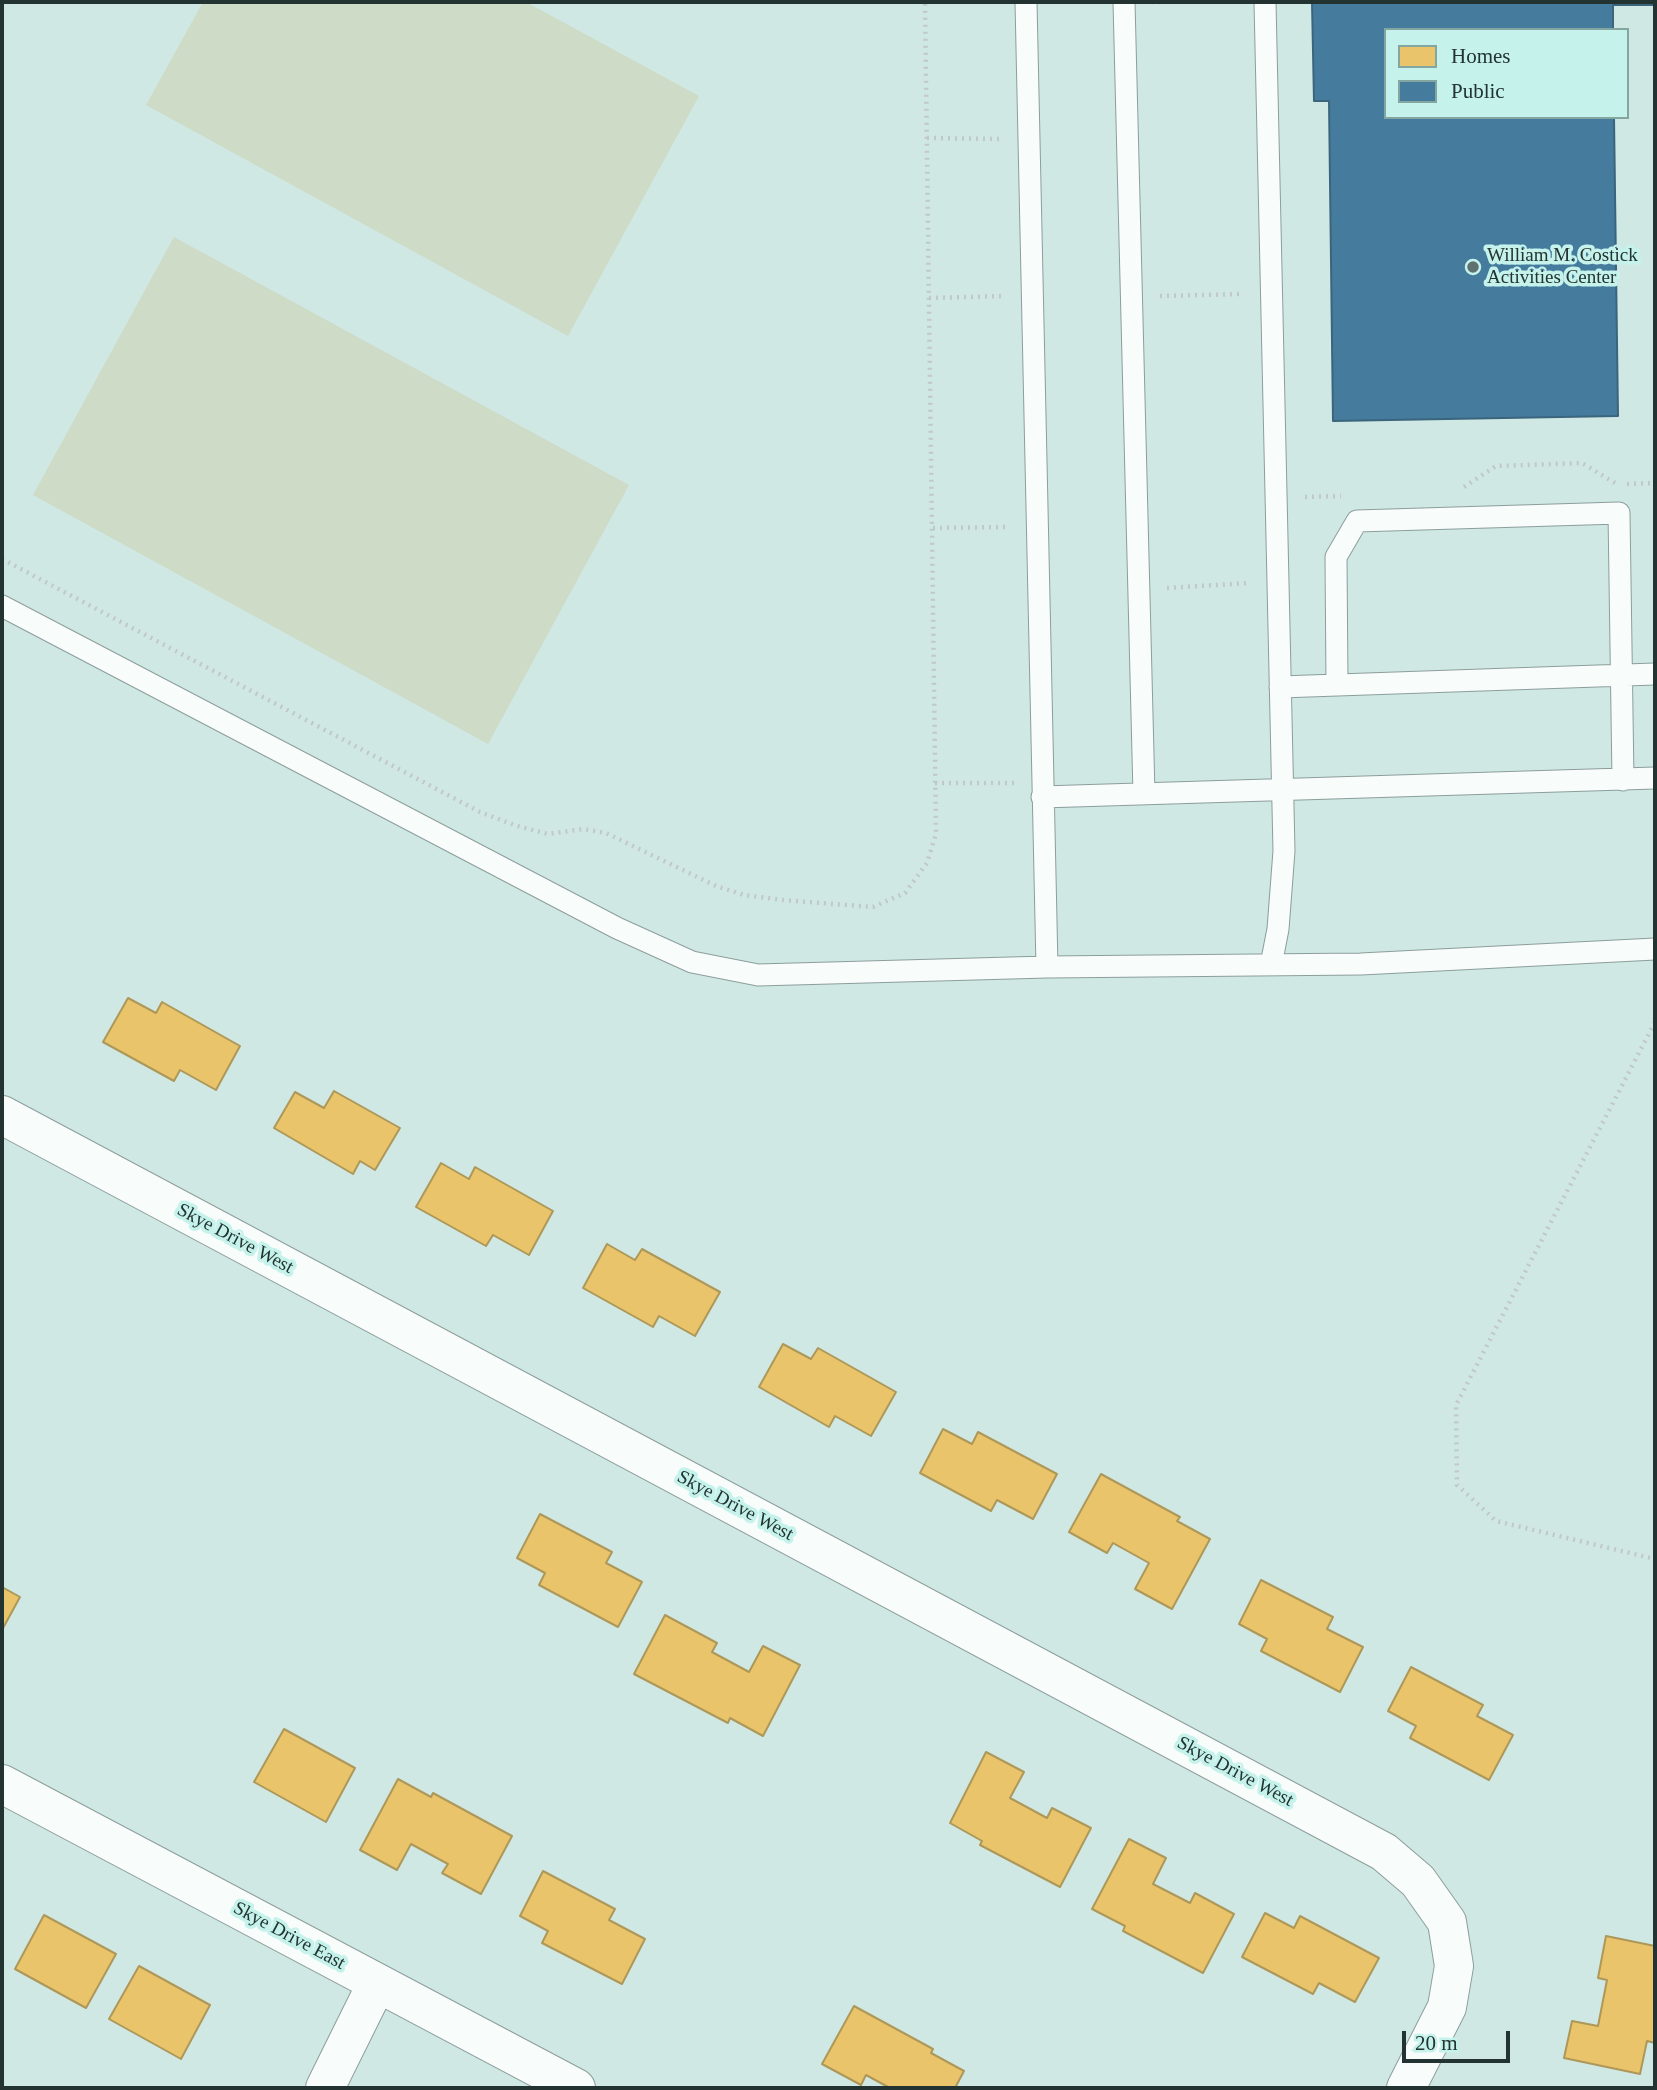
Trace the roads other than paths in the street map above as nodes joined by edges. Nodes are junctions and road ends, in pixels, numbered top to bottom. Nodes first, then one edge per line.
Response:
1 (1026, 2) edge
2 (1124, 2) edge
3 (1265, 2) edge
4 (2, 606) edge
5 (1655, 674) edge
6 (1622, 675) junction
7 (1337, 685) junction
8 (1280, 687) junction
9 (1655, 778) edge
10 (1623, 780) junction
11 (1042, 790) junction
12 (1282, 790) junction
13 (1144, 794) junction
14 (1655, 949) edge
15 (1271, 965) junction
16 (1047, 967) junction
17 (2, 1115) edge
18 (2, 1784) edge
19 (377, 1983) junction
20 (325, 2088) edge
21 (576, 2088) edge
22 (1406, 2088) edge

1 - 11 lane
2 - 13 lane
3 - 8 lane
4 - 16 lane
5 - 6 lane
6 - 7 lane
6 - 7 lane
6 - 10 lane
7 - 8 lane
8 - 12 lane
9 - 10 lane
10 - 12 lane
11 - 13 lane
11 - 16 lane
12 - 13 lane
12 - 15 lane
14 - 15 lane
15 - 16 lane
17 - 22 street, Skye Drive West
18 - 19 street, Skye Drive East
19 - 20 street
19 - 21 street, Skye Drive East

